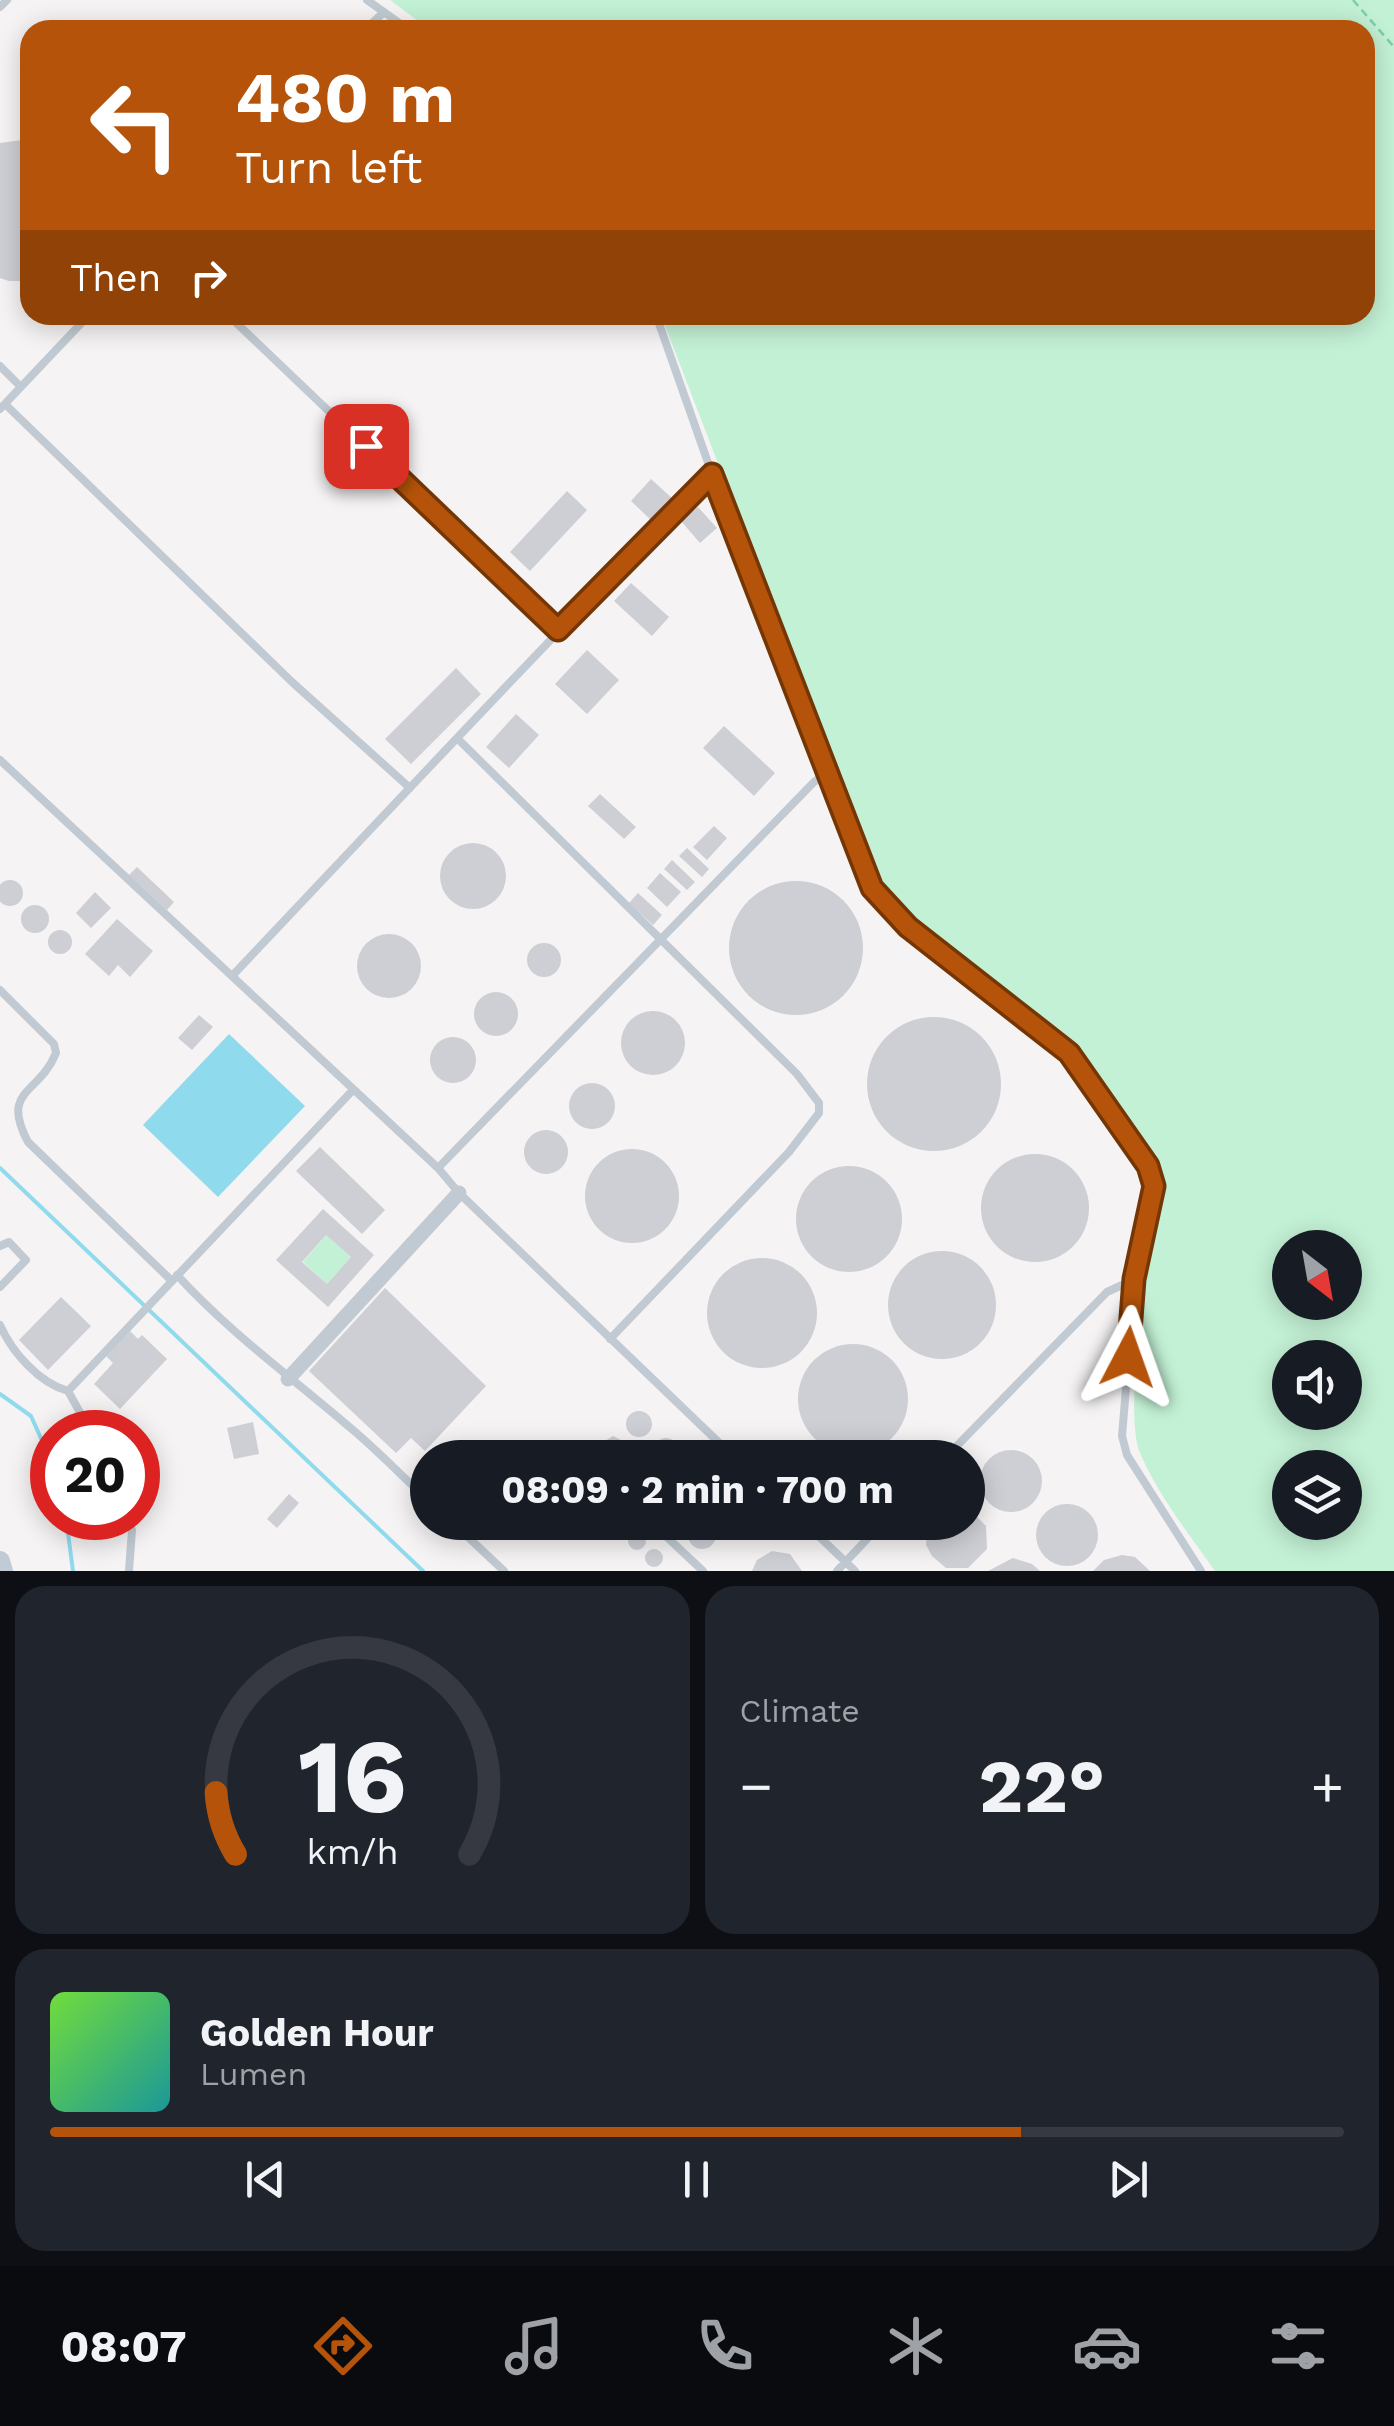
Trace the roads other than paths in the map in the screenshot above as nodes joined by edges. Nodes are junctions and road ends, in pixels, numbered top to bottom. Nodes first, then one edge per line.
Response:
1 (7, 0) edge
2 (368, 0) edge
3 (0, 7) edge
4 (384, 12) junction
5 (376, 20) edge
6 (395, 20) edge
7 (79, 325) edge
8 (238, 325) edge
9 (660, 325) edge
10 (0, 366) edge
11 (19, 385) junction
12 (2, 407) edge
13 (712, 474) junction
14 (558, 630) junction
15 (458, 739) junction
16 (0, 760) edge
17 (828, 772) junction
18 (410, 788) junction
19 (660, 938) junction
20 (232, 976) junction
21 (0, 990) edge
22 (352, 1091) junction
23 (438, 1168) junction
24 (459, 1193) junction
25 (0, 1246) edge
26 (175, 1278) junction
27 (1134, 1279) junction
28 (0, 1286) edge
29 (0, 1325) edge
30 (610, 1338) junction
31 (288, 1379) junction
32 (68, 1391) junction
33 (79, 1410) edge
34 (716, 1440) edge
35 (963, 1440) edge
36 (410, 1483) edge
37 (131, 1540) edge
38 (471, 1540) edge
39 (669, 1540) edge
40 (823, 1540) edge
41 (867, 1540) edge
42 (0, 1560) edge
43 (846, 1562) junction
44 (3, 1571) edge
45 (129, 1571) edge
46 (503, 1571) edge
47 (703, 1571) edge
48 (837, 1571) edge
49 (855, 1571) edge
50 (1201, 1571) edge

1 - 3 lane
2 - 4 lane
4 - 5 lane
4 - 6 lane
7 - 11 lane
8 - 14 lane
9 - 13 lane
10 - 11 lane
11 - 12 lane
12 - 18 lane
13 - 14 lane
13 - 17 lane
14 - 15 lane
15 - 18 lane
15 - 19 lane
16 - 20 lane
17 - 19 lane
17 - 27 lane
18 - 20 lane
19 - 23 lane
19 - 30 lane
20 - 22 lane
21 - 26 lane
22 - 23 lane
22 - 26 lane
23 - 24 lane
24 - 30 lane
24 - 31 street
25 - 28 lane
26 - 31 lane
26 - 32 lane
27 - 35 lane
27 - 50 lane
29 - 32 lane
30 - 34 lane
31 - 36 lane
32 - 33 lane
37 - 45 lane
38 - 46 lane
39 - 47 lane
40 - 43 lane
41 - 43 lane
42 - 44 main road
43 - 48 lane
43 - 49 lane

